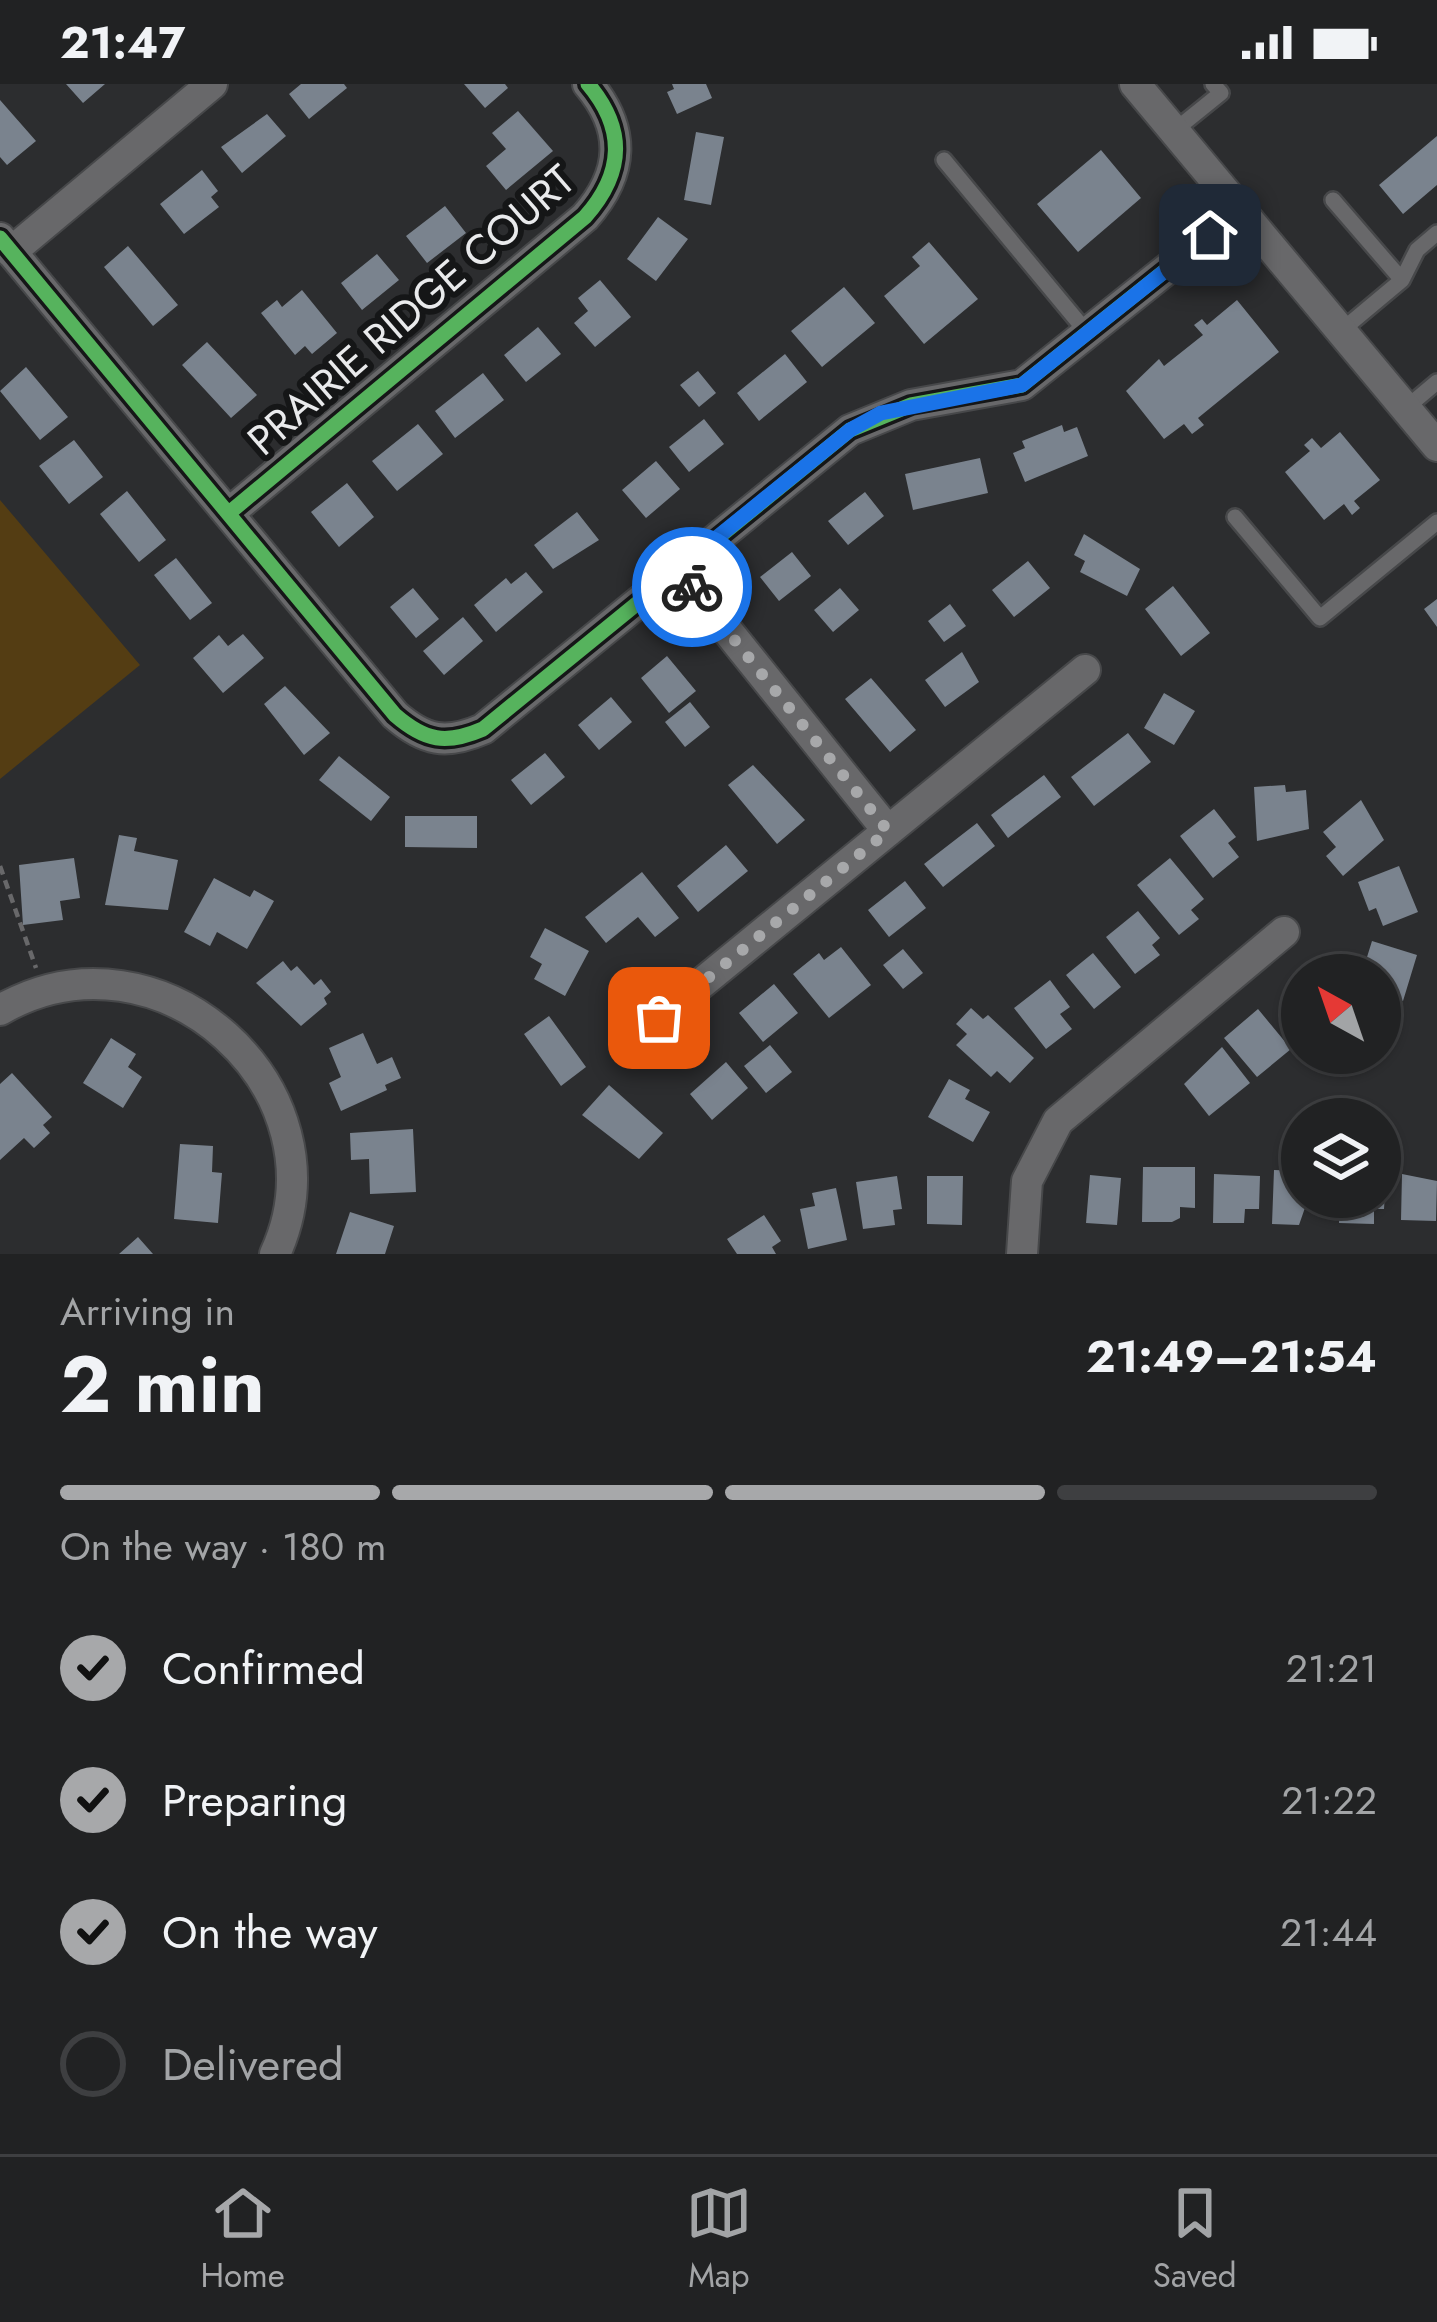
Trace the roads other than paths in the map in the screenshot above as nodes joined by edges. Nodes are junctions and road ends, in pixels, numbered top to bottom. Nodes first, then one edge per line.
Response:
1 (212, 84) edge
2 (588, 84) edge
3 (1135, 84) edge
4 (1222, 87) edge
5 (1174, 131) junction
6 (944, 160) dead end
7 (1333, 200) dead end
8 (1240, 210) junction
9 (1437, 233) edge
10 (6, 245) edge
11 (1402, 280) junction
12 (1341, 331) junction
13 (1089, 335) junction
14 (1437, 382) edge
15 (1406, 408) junction
16 (1437, 446) edge
17 (229, 513) junction
18 (1235, 517) dead end
19 (1437, 522) edge
20 (678, 569) junction
21 (1085, 670) dead end
22 (888, 831) junction
23 (1284, 932) dead end
24 (0, 1010) edge
25 (659, 1018) dead end
26 (275, 1254) edge
27 (1022, 1254) edge

1 - 10 street
2 - 17 street, PRAIRIE RIDGE COURT
3 - 5 street
4 - 5 lane
5 - 8 street
6 - 13 lane
7 - 11 lane
8 - 12 street
8 - 13 street
9 - 11 lane
10 - 17 street
11 - 12 lane
12 - 15 street
13 - 20 street
14 - 15 lane
15 - 16 street
17 - 20 street
18 - 19 lane
20 - 22 street
21 - 22 street
22 - 25 street
23 - 27 street
24 - 26 street

